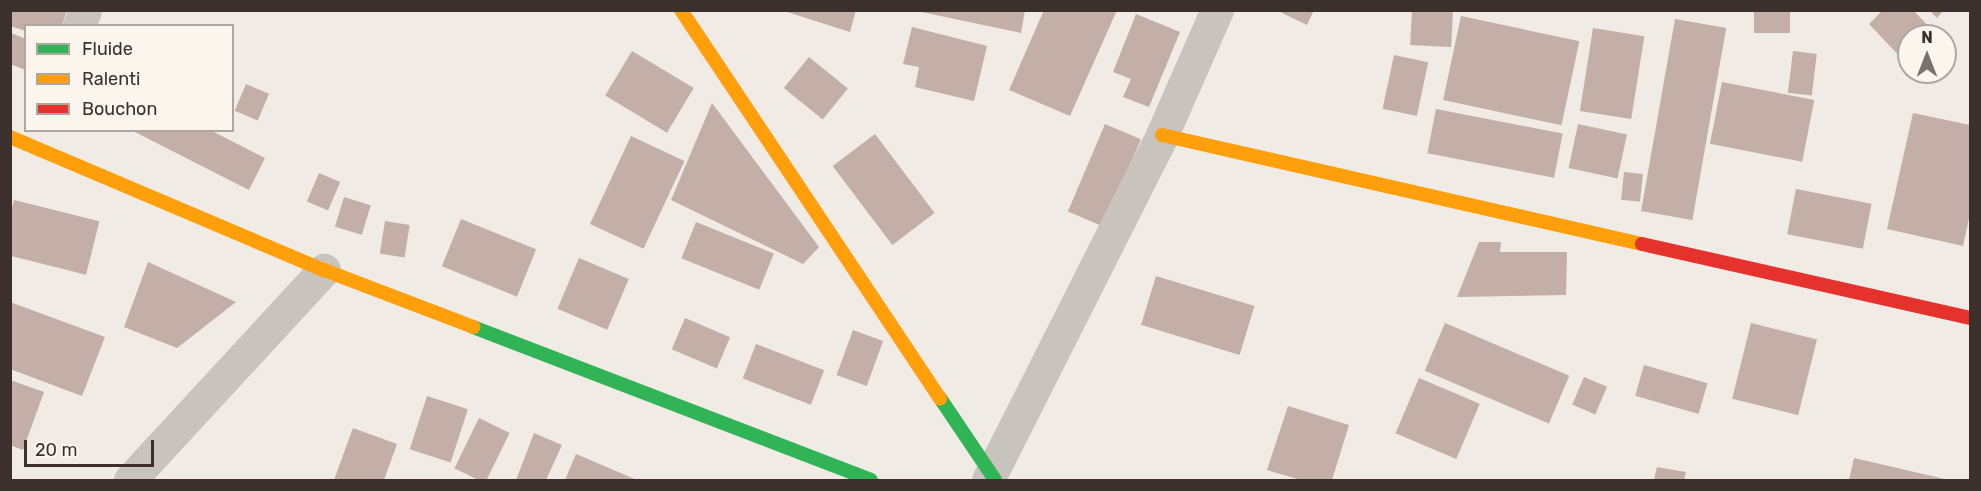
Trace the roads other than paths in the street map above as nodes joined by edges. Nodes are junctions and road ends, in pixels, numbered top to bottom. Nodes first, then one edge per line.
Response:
1 (681, 10) edge
2 (1217, 10) edge
3 (1162, 135) junction
4 (27, 138) edge
5 (324, 270) junction
6 (1971, 318) edge
7 (991, 479) edge
8 (130, 480) edge
9 (871, 480) edge

1 - 7 street
2 - 3 street
3 - 6 street
3 - 7 street
4 - 5 street
5 - 8 street
5 - 9 street

